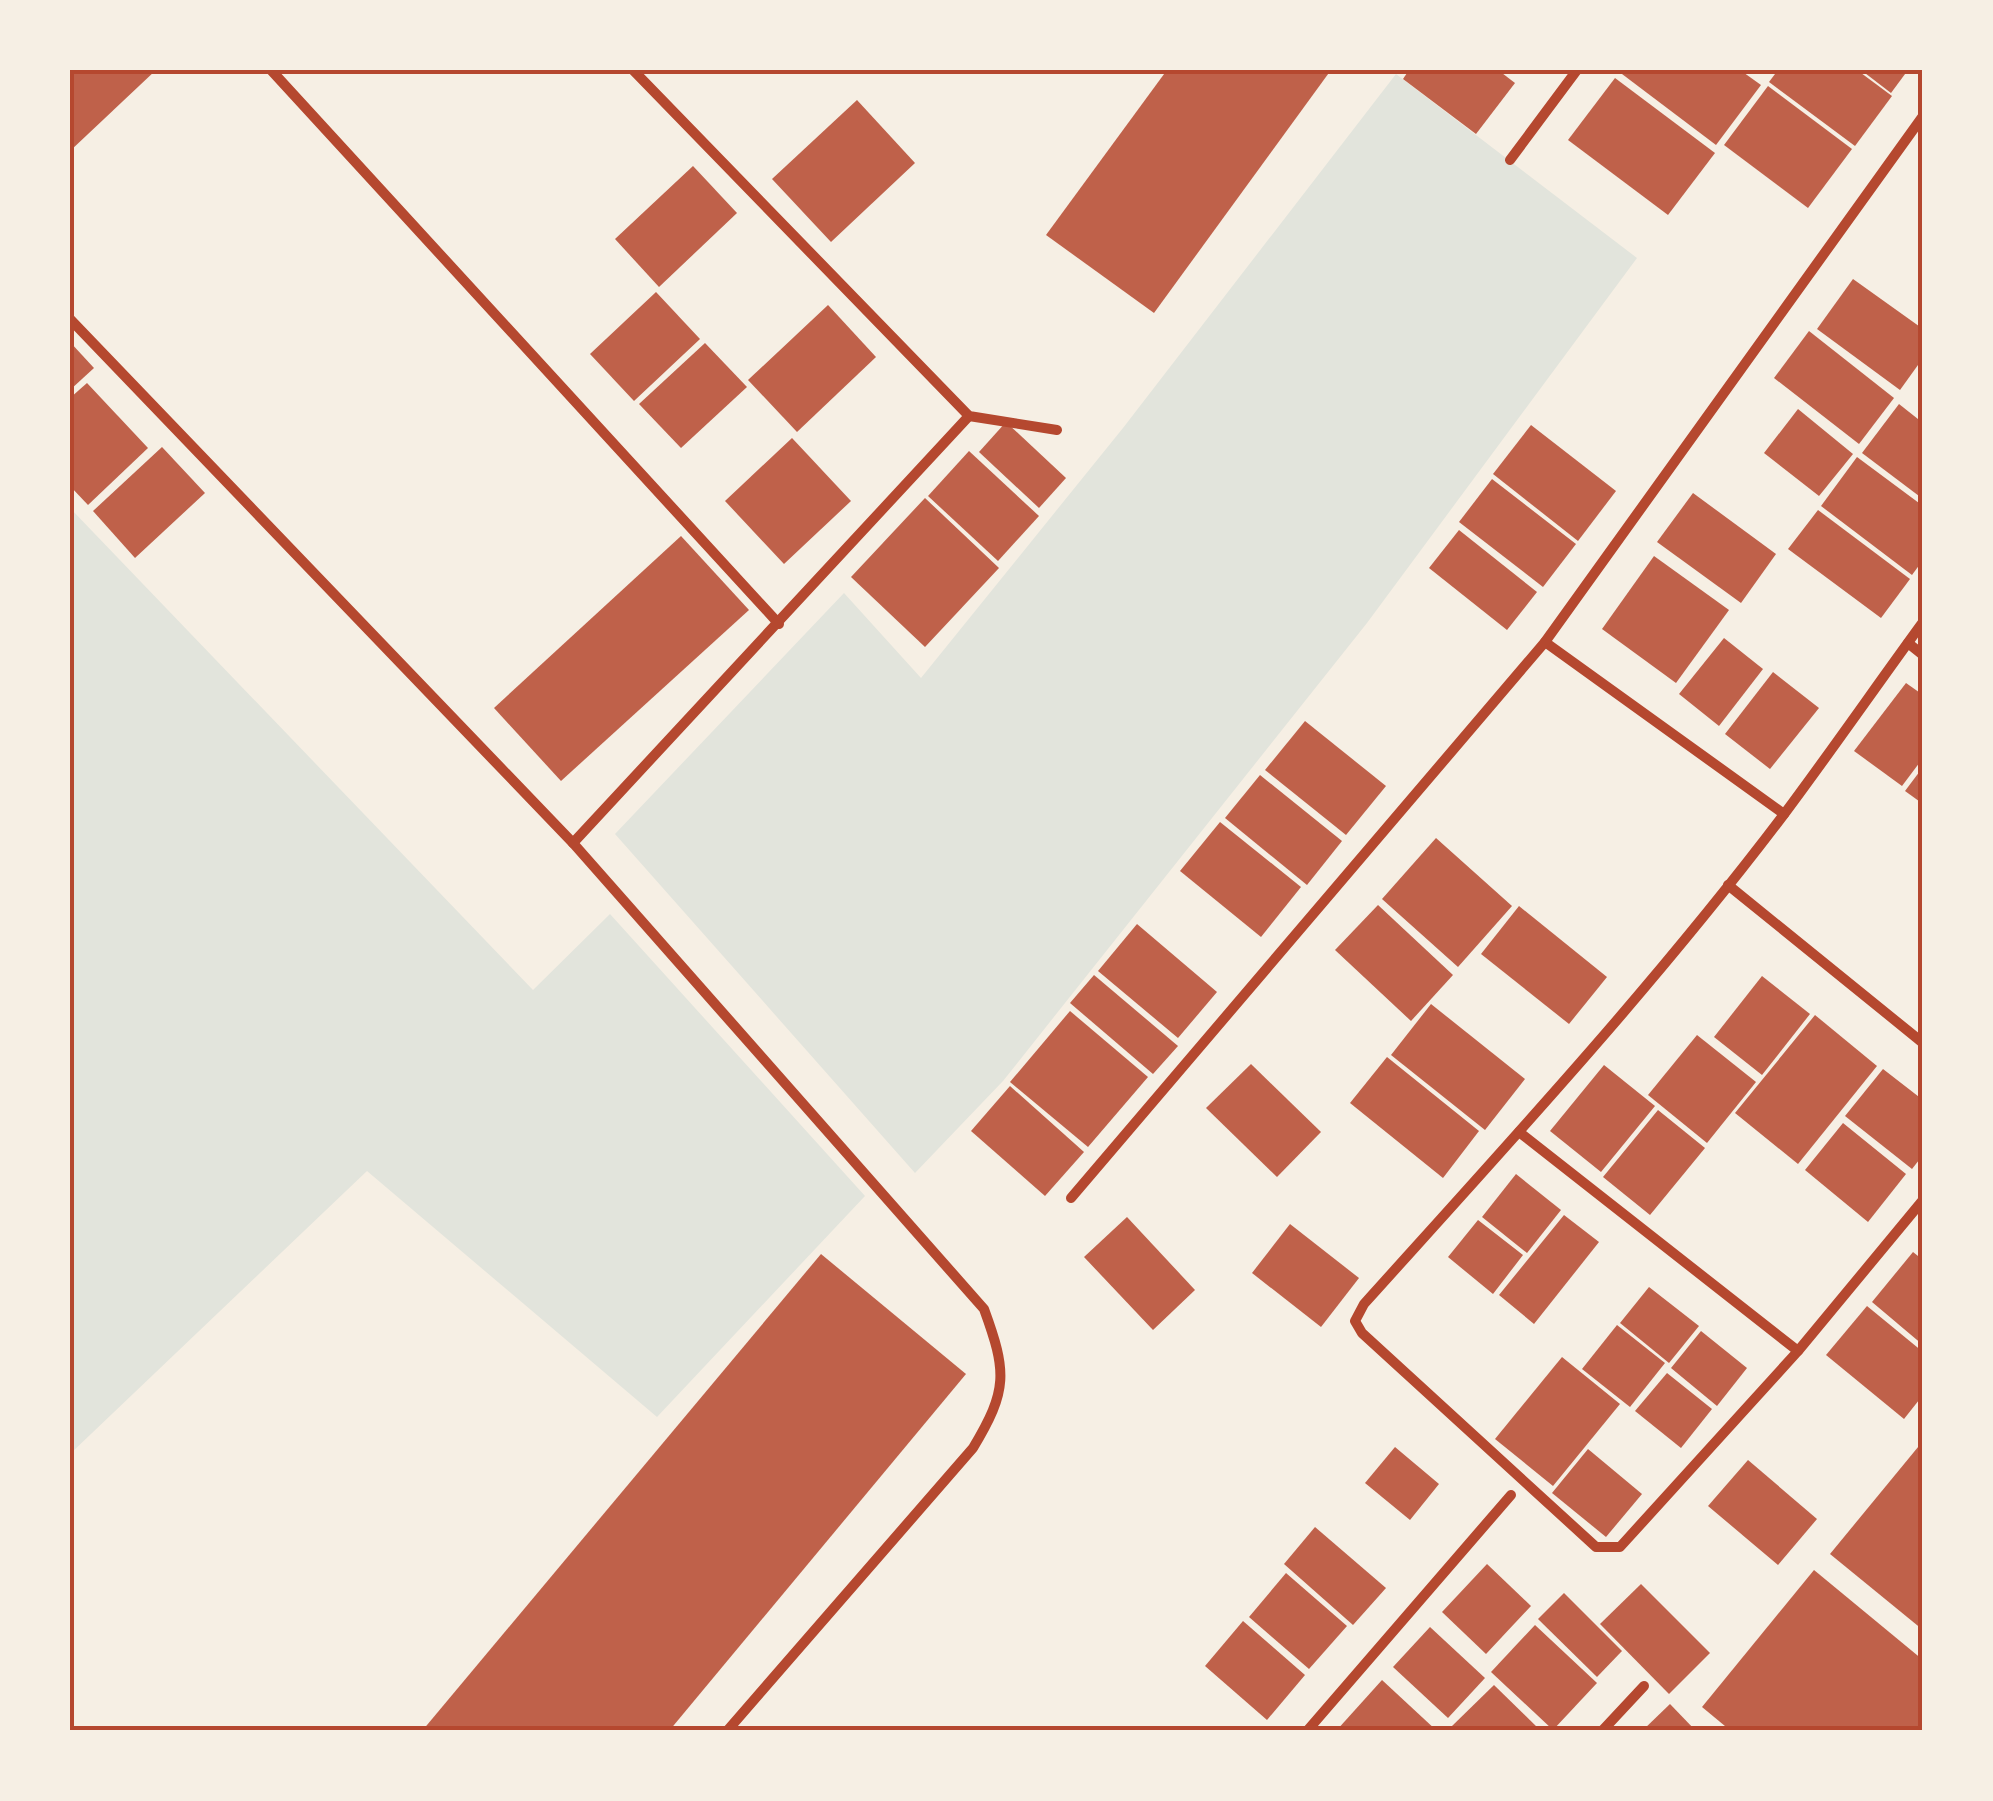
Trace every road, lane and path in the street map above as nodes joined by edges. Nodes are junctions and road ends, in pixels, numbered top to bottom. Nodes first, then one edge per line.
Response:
1 (271, 70) edge
2 (633, 70) edge
3 (1577, 70) edge
4 (1923, 116) edge
5 (1510, 160) dead end
6 (70, 319) edge
7 (970, 416) junction
8 (1058, 430) dead end
9 (1923, 622) edge
10 (779, 624) junction
11 (1544, 642) junction
12 (1908, 643) junction
13 (1923, 655) edge
14 (1784, 814) junction
15 (573, 843) junction
16 (1728, 885) junction
17 (1923, 1043) edge
18 (1519, 1132) junction
19 (1072, 1198) dead end
20 (1923, 1200) edge
21 (1798, 1352) junction
22 (1511, 1495) dead end
23 (1644, 1686) dead end
24 (727, 1731) edge
25 (1307, 1731) edge
26 (1602, 1731) edge

1 - 10 street
2 - 7 street
3 - 5 street
4 - 11 street
6 - 15 street
7 - 8 street
7 - 10 street
9 - 12 street
10 - 15 street
11 - 14 street
11 - 19 street
12 - 13 street
12 - 14 street
14 - 16 street
15 - 24 street
16 - 17 street
16 - 18 street
18 - 21 street
18 - 21 street
20 - 21 street
22 - 25 street
23 - 26 street

